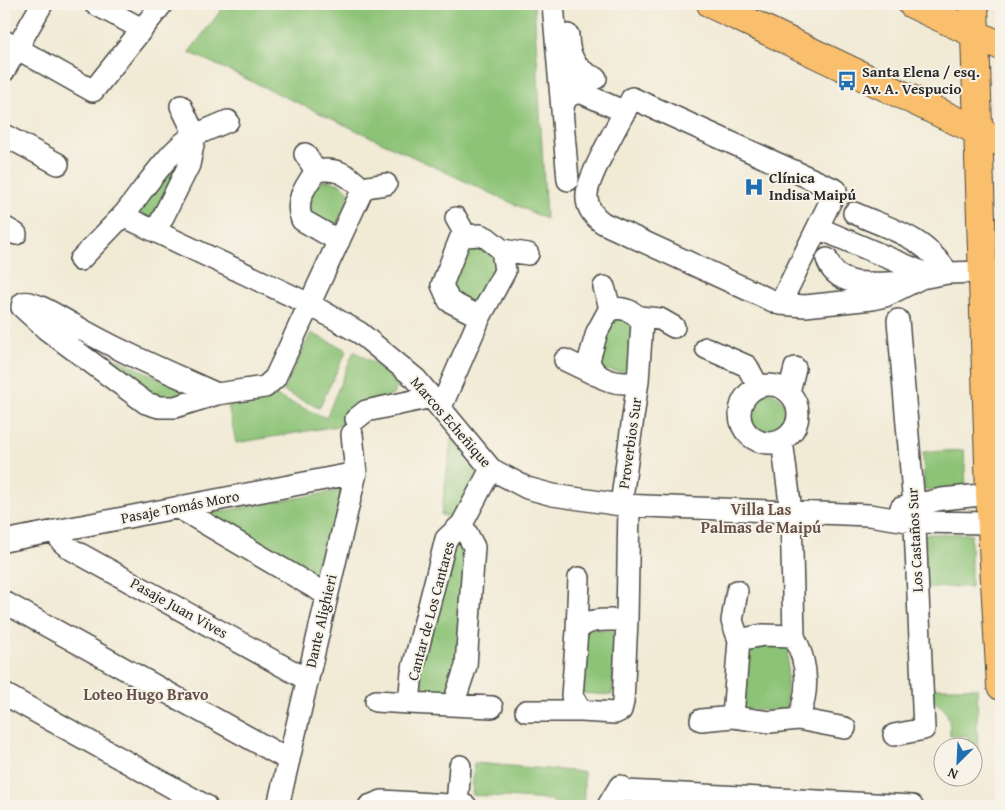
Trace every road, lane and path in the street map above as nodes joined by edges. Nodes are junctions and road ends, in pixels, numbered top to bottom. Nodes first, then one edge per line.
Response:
1 (42, 4) edge
2 (95, 4) edge
3 (162, 4) edge
4 (554, 4) edge
5 (558, 4) edge
6 (711, 4) edge
7 (765, 4) edge
8 (912, 4) edge
9 (974, 4) edge
10 (142, 30) junction
11 (780, 35) junction
12 (987, 38) edge
13 (10, 45) edge
14 (559, 70) junction
15 (4, 71) edge
16 (589, 85) junction
17 (181, 106) dead end
18 (563, 111) junction
19 (625, 112) junction
20 (228, 121) dead end
21 (4, 135) edge
22 (195, 135) junction
23 (988, 136) edge
24 (58, 164) dead end
25 (568, 180) dead end
26 (386, 184) dead end
27 (361, 188) junction
28 (854, 213) dead end
29 (125, 215) junction
30 (456, 218) dead end
31 (818, 228) junction
32 (156, 231) junction
33 (466, 236) junction
34 (338, 241) junction
35 (502, 250) junction
36 (528, 254) dead end
37 (827, 259) dead end
38 (80, 260) dead end
39 (982, 272) junction
40 (930, 277) junction
41 (604, 287) dead end
42 (310, 304) junction
43 (780, 304) junction
44 (610, 308) junction
45 (480, 317) junction
46 (639, 317) junction
47 (898, 320) dead end
48 (674, 327) dead end
49 (96, 338) junction
50 (706, 348) dead end
51 (86, 360) junction
52 (565, 360) dead end
53 (795, 368) dead end
54 (596, 375) junction
55 (638, 381) junction
56 (758, 386) junction
57 (790, 392) junction
58 (217, 394) junction
59 (437, 402) junction
60 (782, 440) junction
61 (491, 469) junction
62 (356, 473) junction
63 (990, 494) junction
64 (625, 505) junction
65 (179, 508) junction
66 (791, 512) junction
67 (914, 513) junction
68 (991, 523) junction
69 (462, 524) junction
70 (55, 531) junction
71 (4, 541) edge
72 (579, 578) dead end
73 (737, 591) dead end
74 (328, 595) junction
75 (4, 602) edge
76 (627, 620) junction
77 (577, 631) junction
78 (794, 636) junction
79 (739, 640) junction
80 (308, 680) junction
81 (1001, 686) edge
82 (4, 694) edge
83 (376, 701) dead end
84 (409, 703) junction
85 (453, 705) junction
86 (492, 707) dead end
87 (526, 711) dead end
88 (581, 711) junction
89 (733, 717) junction
90 (798, 719) junction
91 (701, 720) dead end
92 (845, 728) dead end
93 (894, 735) dead end
94 (289, 760) junction
95 (460, 766) dead end
96 (370, 805) edge
97 (206, 806) edge
98 (278, 806) edge
99 (457, 806) edge
100 (466, 806) edge
101 (608, 806) edge
102 (912, 806) edge

1 - 13 street
2 - 10 street
3 - 10 street
4 - 14 street
5 - 16 street
6 - 11 main road
7 - 11 main road
8 - 12 main road
9 - 12 main road
10 - 13 street
11 - 23 main road
12 - 23 main road
13 - 15 street
14 - 16 street
14 - 18 street
16 - 18 street
16 - 19 street
17 - 22 street
18 - 25 street
19 - 31 street
19 - 43 street
20 - 22 street
21 - 24 street
22 - 29 street
22 - 32 street
23 - 39 main road
26 - 27 street
27 - 34 street
27 - 34 street
28 - 40 street
29 - 32 street, Marcos Echeñique
29 - 38 street
30 - 33 street
31 - 40 street
31 - 43 street
32 - 42 street, Marcos Echeñique
33 - 35 street
33 - 45 street
34 - 42 street
35 - 36 street
35 - 45 street
37 - 40 street
39 - 40 street
39 - 63 main road
40 - 43 street
41 - 44 street
42 - 58 street
42 - 59 street, Marcos Echeñique
44 - 46 street
44 - 54 street
45 - 59 street
46 - 48 street
46 - 55 street, Proverbios Sur
47 - 67 street, Los Castaños Sur
49 - 51 street
49 - 51 street
49 - 58 street
50 - 56 street
51 - 58 street
52 - 54 street, Proverbios Sur
53 - 57 street
54 - 55 street, Proverbios Sur
55 - 64 street, Proverbios Sur
56 - 57 street
56 - 60 street
57 - 60 street
59 - 61 street, Marcos Echeñique
59 - 62 street, Dante Alighieri
60 - 66 street
61 - 64 street, Marcos Echeñique
61 - 69 street, Cantar de Los Cantares
62 - 65 street, Pasaje Tomás Moro
62 - 74 street, Dante Alighieri
63 - 67 street, Marcos Echeñique
63 - 68 main road
64 - 66 street, Marcos Echeñique
64 - 76 street, Proverbios Sur
65 - 70 street, Pasaje Tomás Moro
65 - 74 street
66 - 67 street, Marcos Echeñique
66 - 78 street
67 - 68 street, Marcos Echeñique
67 - 93 street, Los Castaños Sur
68 - 81 main road
69 - 84 street, Cantar de Los Cantares
69 - 85 street, Cantar de Los Cantares
70 - 71 street, Pasaje Tomás Moro
70 - 80 street, Pasaje Juan Vives
72 - 77 street
73 - 79 street
74 - 80 street, Dante Alighieri
75 - 94 street
76 - 77 street
76 - 88 street, Proverbios Sur
77 - 88 street
78 - 79 street
78 - 90 street
79 - 89 street
80 - 94 street, Dante Alighieri
82 - 97 street
83 - 84 street, Cantar de Los Cantares
84 - 85 street, Cantar de Los Cantares
85 - 86 street, Cantar de Los Cantares
87 - 88 street
89 - 90 street
89 - 91 street
90 - 92 street
94 - 98 street, Dante Alighieri
95 - 99 street
96 - 99 street
99 - 100 street
101 - 102 street

